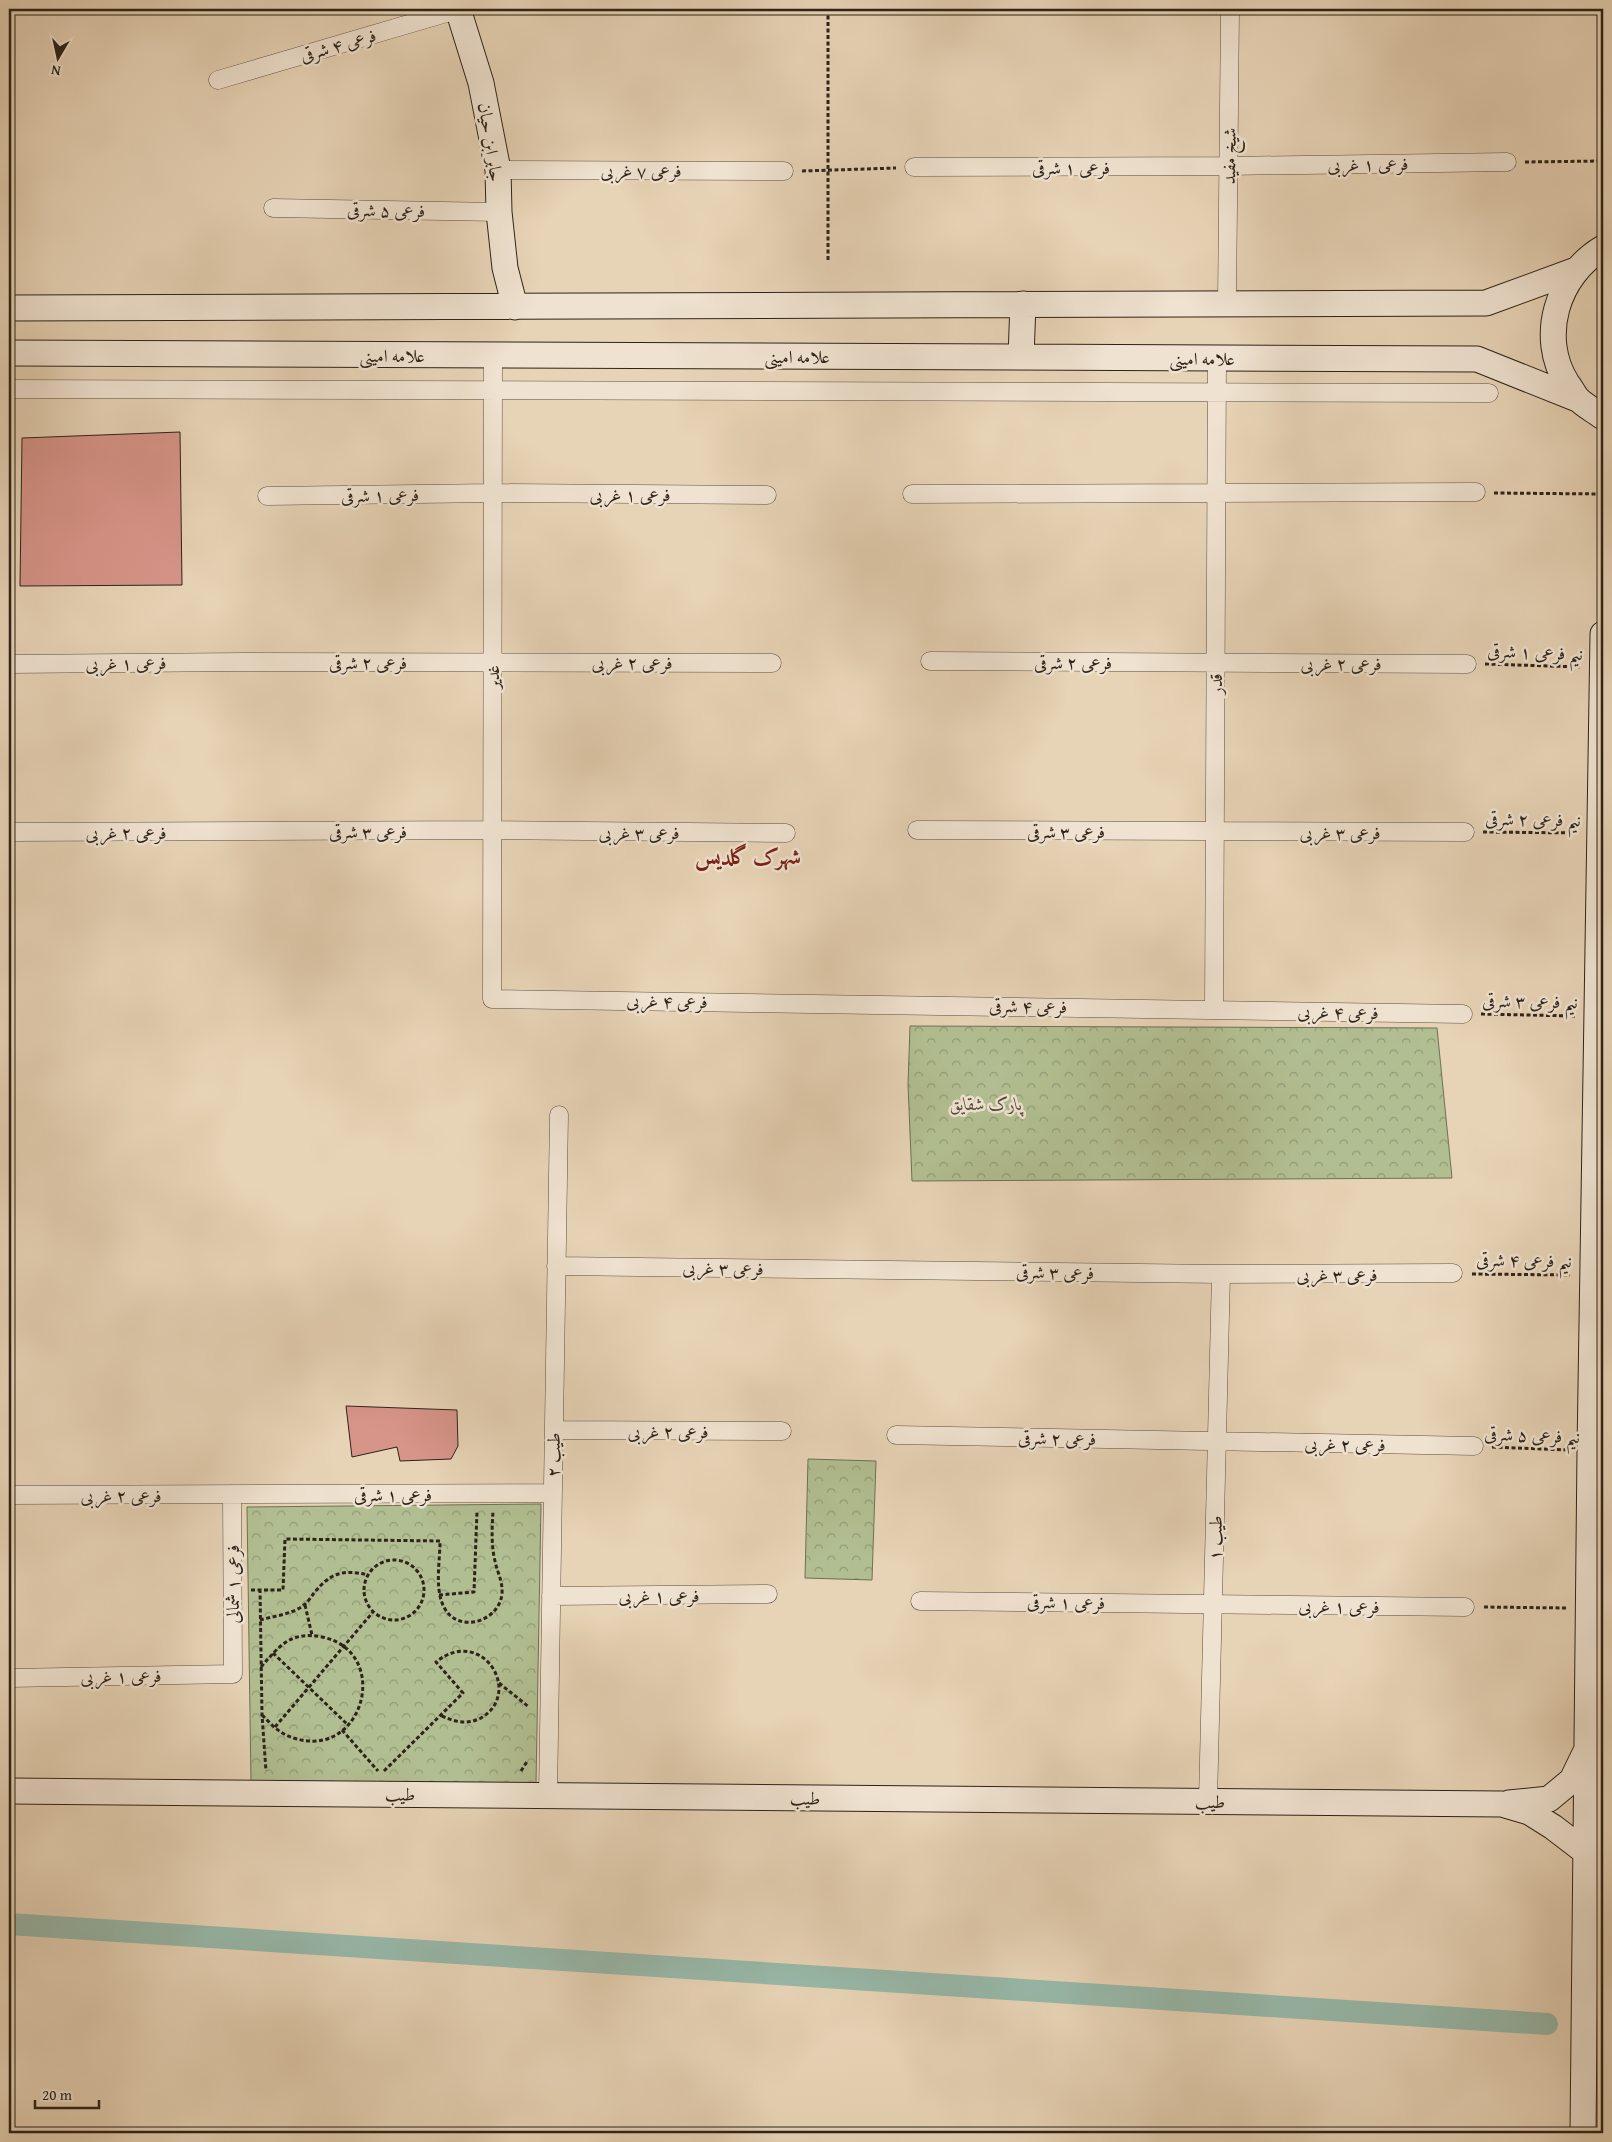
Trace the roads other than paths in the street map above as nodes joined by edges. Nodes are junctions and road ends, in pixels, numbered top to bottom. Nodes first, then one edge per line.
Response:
1 (458, 9) edge
2 (1230, 9) edge
3 (218, 80) dead end
4 (1507, 162) road end
5 (1228, 166) junction
6 (914, 167) road end
7 (498, 170) junction
8 (784, 171) road end
9 (273, 208) dead end
10 (499, 212) junction
11 (1603, 248) edge
12 (1576, 270) junction
13 (1227, 303) junction
14 (1023, 304) junction
15 (9, 308) edge
16 (515, 308) junction
17 (9, 353) edge
18 (493, 355) junction
19 (1021, 357) junction
20 (1216, 358) junction
21 (9, 389) edge
22 (493, 390) junction
23 (1216, 392) junction
24 (1489, 393) dead end
25 (1577, 399) junction
26 (1603, 417) edge
27 (1476, 492) road end
28 (493, 493) junction
29 (1216, 493) junction
30 (912, 494) dead end
31 (767, 495) dead end
32 (267, 496) dead end
33 (1603, 634) edge
34 (930, 661) dead end
35 (244, 662) joint
36 (492, 662) junction
37 (1215, 662) junction
38 (772, 663) dead end
39 (9, 664) edge
40 (1467, 664) road end
41 (1603, 668) edge
42 (492, 830) junction
43 (917, 830) dead end
44 (1214, 831) junction
45 (9, 832) edge
46 (244, 832) joint
47 (1465, 832) road end
48 (786, 833) dead end
49 (492, 999) joint
50 (842, 1003) joint
51 (1214, 1010) junction
52 (1463, 1014) road end
53 (559, 1115) dead end
54 (556, 1266) junction
55 (889, 1270) joint
56 (1221, 1274) junction
57 (1454, 1274) road end
58 (554, 1430) junction
59 (782, 1431) dead end
60 (1595, 1434) edge
61 (896, 1435) dead end
62 (1217, 1441) junction
63 (1474, 1446) road end
64 (553, 1493) junction
65 (232, 1494) junction
66 (9, 1495) edge
67 (768, 1594) dead end
68 (551, 1596) junction
69 (920, 1601) dead end
70 (1213, 1604) junction
71 (1465, 1607) road end
72 (232, 1674) joint
73 (9, 1678) edge
74 (1588, 1747) junction
75 (9, 1791) edge
76 (548, 1796) junction
77 (1208, 1801) junction
78 (1502, 1804) junction
79 (1587, 1853) junction
80 (1583, 2133) edge

1 - 3 street, فرعی ۴ شرقی
1 - 7 main road, جابر ابن حیان
2 - 5 street, شیخ مفید
4 - 5 street, فرعی ۱ غربی
5 - 6 street, فرعی ۱ شرقی
5 - 13 street, شیخ مفید
7 - 8 street, فرعی ۷ غربی
7 - 10 main road, جابر ابن حیان
9 - 10 street, فرعی ۵ شرقی
10 - 16 main road, جابر ابن حیان
11 - 12 main road
12 - 13 main road
12 - 25 main road
13 - 14 main road
14 - 16 main road
14 - 19 main road
15 - 16 main road
17 - 18 main road, علامه امینی
18 - 19 main road, علامه امینی
18 - 22 street, غدیر
19 - 20 main road, علامه امینی
20 - 23 street, قدر
20 - 25 main road, علامه امینی
21 - 22 street
22 - 23 street
22 - 28 street, غدیر
23 - 24 street
23 - 29 street, قدر
25 - 26 main road
27 - 29 street
28 - 31 street, فرعی ۱ غربی
28 - 32 street, فرعی ۱ شرقی
28 - 36 street, غدیر
29 - 30 street
29 - 37 street, قدر
33 - 41 main road
34 - 37 street, فرعی ۲ شرقی
35 - 36 street, فرعی ۲ شرقی
35 - 39 street, فرعی ۱ غربی
36 - 38 street, فرعی ۲ غربی
36 - 42 street, غدیر
37 - 40 street, فرعی ۲ غربی
37 - 44 street, قدر
41 - 60 main road
42 - 46 street, فرعی ۳ شرقی
42 - 48 street, فرعی ۳ غربی
42 - 49 street, غدیر
43 - 44 street, فرعی ۳ شرقی
44 - 47 street, فرعی ۳ غربی
44 - 51 street, قدر
45 - 46 street, فرعی ۲ غربی
49 - 50 street, فرعی ۴ غربی
50 - 51 street, فرعی ۴ شرقی
51 - 52 street, فرعی ۴ غربی
53 - 54 street, طیب ۲
54 - 55 street, فرعی ۳ غربی
54 - 58 street, طیب ۲
55 - 56 street, فرعی ۳ شرقی
56 - 57 street, فرعی ۳ غربی
56 - 62 street, طیب ۱
58 - 59 street, فرعی ۲ غربی
58 - 64 street, طیب ۲
60 - 74 main road
61 - 62 street, فرعی ۲ شرقی
62 - 63 street, فرعی ۲ غربی
62 - 70 street, طیب ۱
64 - 65 street, فرعی ۱ شرقی
64 - 68 street, طیب ۲
65 - 66 street, فرعی ۲ غربی
65 - 72 street, فرعی ۱ شمالی
67 - 68 street, فرعی ۱ غربی
68 - 76 street, طیب ۲
69 - 70 street, فرعی ۱ شرقی
70 - 71 street, فرعی ۱ غربی
70 - 77 street, طیب ۱
72 - 73 street, فرعی ۱ غربی
74 - 78 main road
74 - 79 main road
75 - 76 main road, طیب
76 - 77 main road, طیب
77 - 78 main road, طیب
78 - 79 main road, طیب
79 - 80 main road

